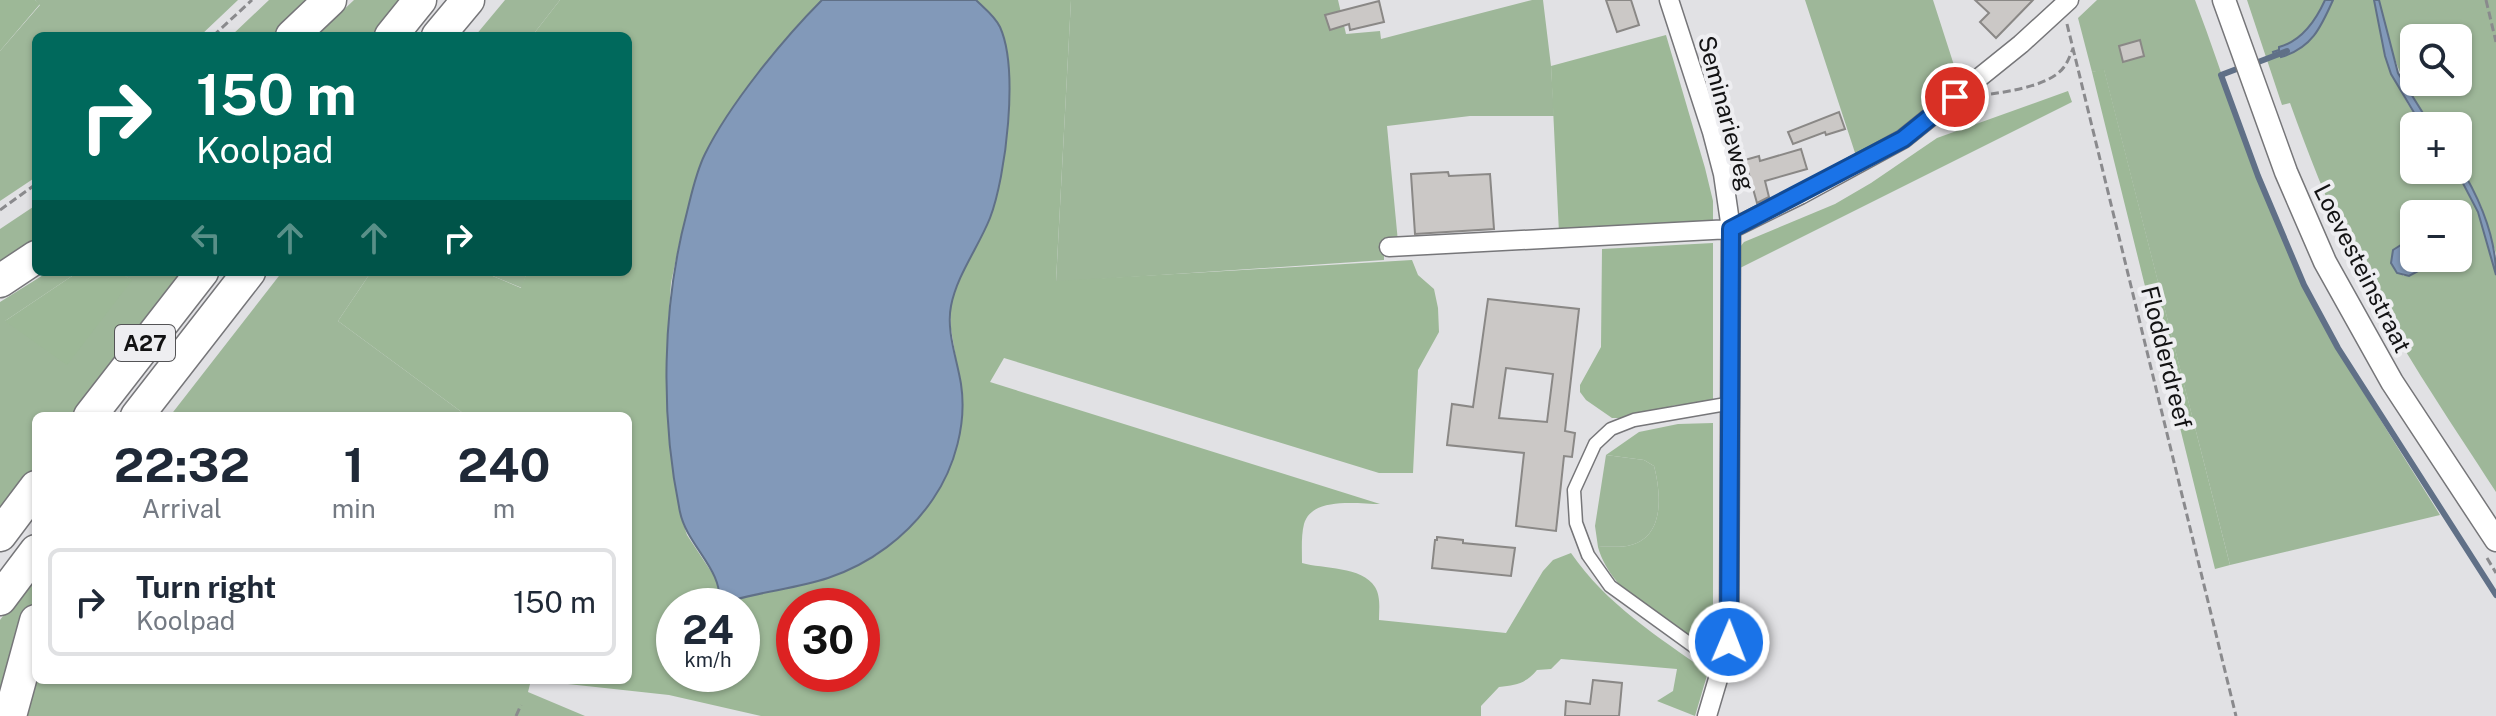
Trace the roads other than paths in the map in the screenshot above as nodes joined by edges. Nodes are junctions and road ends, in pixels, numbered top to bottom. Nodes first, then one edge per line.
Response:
1 (330, 0) edge
2 (420, 0) edge
3 (468, 0) edge
4 (1669, 0) edge
5 (2224, 0) edge
6 (2066, 3) edge
7 (296, 32) edge
8 (394, 32) edge
9 (441, 32) edge
10 (1731, 229) junction
11 (1389, 247) dead end
12 (32, 260) edge
13 (199, 276) edge
14 (246, 276) edge
15 (0, 281) edge
16 (1732, 403) junction
17 (142, 411) edge
18 (93, 412) edge
19 (32, 492) edge
20 (0, 535) edge
21 (2496, 540) edge
22 (32, 556) edge
23 (0, 599) edge
24 (32, 636) edge
25 (1722, 667) junction
26 (10, 716) edge
27 (1707, 716) edge

1 - 7 highway
2 - 8 highway
3 - 9 highway
4 - 10 street, Seminarieweg
5 - 21 street, Loevesteinstraat
6 - 10 street
10 - 11 street
10 - 16 street, Seminarieweg
12 - 15 highway
13 - 18 highway, A27
14 - 17 highway, A27
16 - 25 street, Seminarieweg
16 - 25 street
19 - 20 highway
22 - 23 highway
24 - 26 highway
25 - 27 street, Seminarieweg

